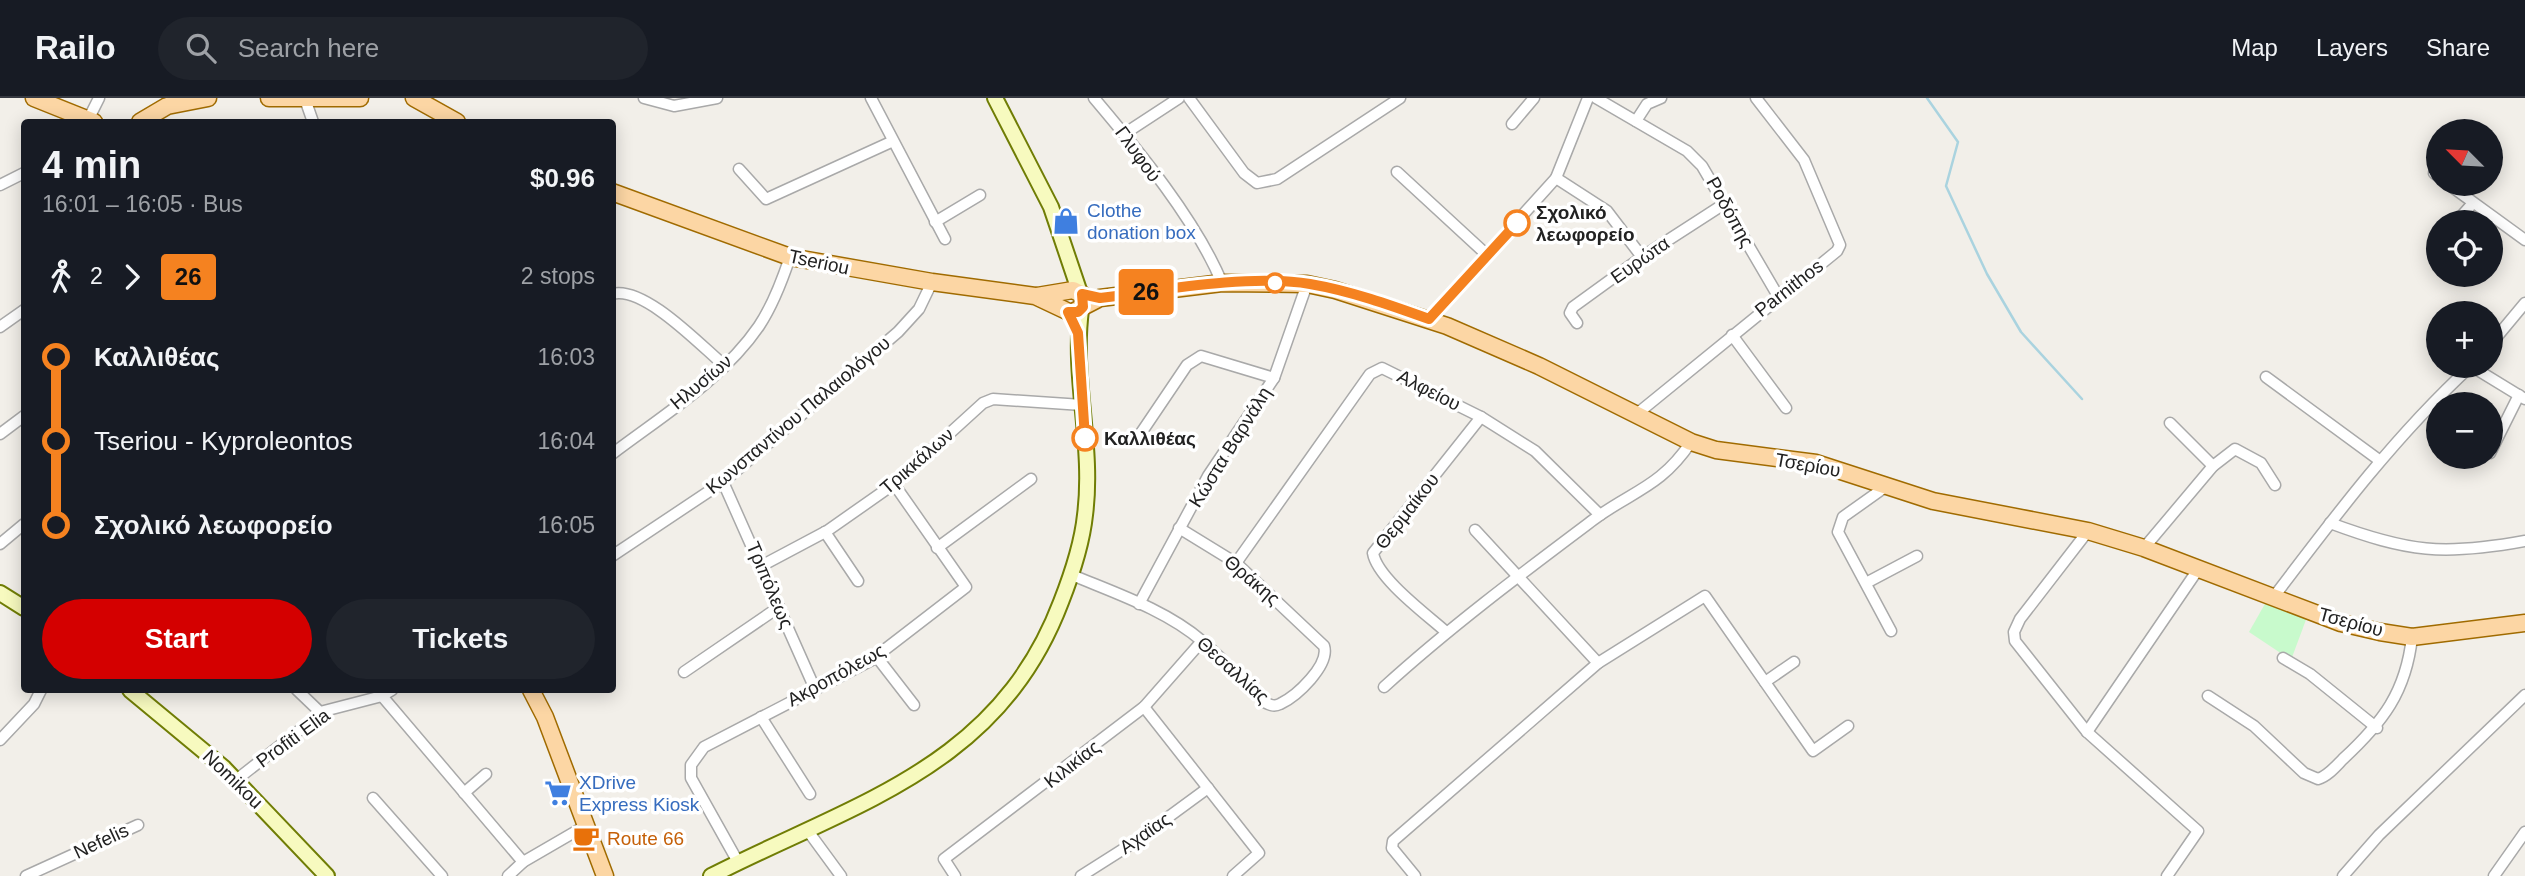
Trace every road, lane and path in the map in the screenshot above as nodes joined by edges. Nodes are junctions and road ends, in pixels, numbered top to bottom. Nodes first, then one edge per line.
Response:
1 (34, 98) edge
2 (99, 98) edge
3 (208, 98) edge
4 (269, 98) edge
5 (360, 98) edge
6 (414, 98) edge
7 (644, 98) edge
8 (717, 98) edge
9 (871, 98) edge
10 (995, 98) edge
11 (1094, 98) edge
12 (1180, 98) edge
13 (1189, 98) edge
14 (1400, 98) edge
15 (1534, 98) edge
16 (1588, 98) edge
17 (1597, 98) edge
18 (1661, 98) edge
19 (1756, 98) edge
20 (306, 99) edge
21 (82, 119) edge
22 (90, 119) edge
23 (145, 119) edge
24 (312, 119) edge
25 (452, 119) edge
26 (1636, 121) junction
27 (1512, 124) dead end
28 (1124, 134) junction
29 (891, 142) junction
30 (739, 169) dead end
31 (1397, 172) dead end
32 (21, 174) edge
33 (1556, 178) junction
34 (2, 181) edge
35 (616, 193) edge
36 (980, 195) dead end
37 (2465, 196) edge
38 (2473, 202) junction
39 (1724, 204) junction
40 (2466, 210) edge
41 (935, 222) junction
42 (2524, 238) edge
43 (945, 239) dead end
44 (1487, 255) junction
45 (790, 257) junction
46 (1642, 257) junction
47 (932, 282) junction
48 (1222, 283) junction
49 (1307, 284) junction
50 (616, 293) edge
51 (1778, 296) junction
52 (1100, 298) joint
53 (1074, 300) junction
54 (2525, 303) edge
55 (21, 312) edge
56 (1429, 319) junction
57 (1577, 323) dead end
58 (0, 327) edge
59 (2503, 329) edge
60 (1732, 335) junction
61 (725, 366) junction
62 (1273, 377) junction
63 (2266, 377) dead end
64 (2458, 378) edge
65 (2491, 378) edge
66 (2522, 397) edge
67 (1082, 405) junction
68 (1786, 408) dead end
69 (1638, 413) junction
70 (1481, 417) junction
71 (21, 418) edge
72 (2170, 423) dead end
73 (2503, 431) edge
74 (0, 434) edge
75 (1137, 439) dead end
76 (1691, 442) junction
77 (616, 451) edge
78 (2379, 460) junction
79 (2213, 466) junction
80 (1031, 479) dead end
81 (723, 481) junction
82 (894, 484) junction
83 (1888, 485) junction
84 (2275, 485) dead end
85 (1600, 514) junction
86 (2330, 523) junction
87 (21, 526) edge
88 (1179, 528) junction
89 (1475, 530) dead end
90 (2088, 531) junction
91 (825, 532) junction
92 (2525, 541) edge
93 (0, 544) edge
94 (937, 548) junction
95 (2144, 548) junction
96 (616, 553) edge
97 (1917, 556) dead end
98 (1236, 563) junction
99 (763, 565) junction
100 (2199, 568) junction
101 (1072, 575) junction
102 (1519, 576) junction
103 (858, 580) dead end
104 (1867, 583) junction
105 (0, 593) edge
106 (2273, 598) junction
107 (1139, 604) junction
108 (21, 606) edge
109 (779, 607) junction
110 (2525, 623) edge
111 (1446, 631) junction
112 (1891, 631) dead end
113 (2412, 637) junction
114 (1202, 641) junction
115 (1319, 641) joint
116 (876, 656) junction
117 (2283, 658) dead end
118 (1794, 662) dead end
119 (1598, 663) junction
120 (684, 673) dead end
121 (1765, 682) junction
122 (1384, 687) dead end
123 (815, 688) junction
124 (40, 693) edge
125 (134, 693) edge
126 (299, 693) edge
127 (386, 693) edge
128 (533, 693) edge
129 (2525, 695) edge
130 (382, 696) junction
131 (2208, 696) dead end
132 (915, 705) dead end
133 (1144, 707) junction
134 (320, 713) junction
135 (761, 717) junction
136 (1848, 726) dead end
137 (2377, 728) junction
138 (2087, 732) junction
139 (0, 740) edge
140 (486, 774) dead end
141 (236, 780) junction
142 (1208, 788) junction
143 (464, 793) junction
144 (810, 794) dead end
145 (373, 798) dead end
146 (138, 825) dead end
147 (585, 826) junction
148 (808, 831) junction
149 (2525, 832) edge
150 (523, 862) junction
151 (737, 862) junction
152 (26, 876) edge
153 (327, 876) edge
154 (442, 876) edge
155 (508, 876) edge
156 (605, 876) edge
157 (711, 876) edge
158 (841, 876) edge
159 (955, 876) edge
160 (1081, 876) edge
161 (1233, 876) edge
162 (1415, 876) edge
163 (2167, 876) edge
164 (2343, 876) edge
165 (2494, 876) edge

1 - 21 main road
2 - 22 street
3 - 23 main road
4 - 20 main road
5 - 20 main road
6 - 25 main road
7 - 8 street
9 - 29 street
10 - 53 street
11 - 28 street, Γλυφού
12 - 28 street
13 - 14 street
15 - 27 street
16 - 33 street
17 - 26 street, Ροδόπης
18 - 26 street
19 - 51 street, Parnithos
20 - 24 street
26 - 39 street, Ροδόπης
28 - 48 street, Γλυφού
29 - 30 street
29 - 41 street
31 - 44 street
32 - 34 street
33 - 44 street
33 - 46 street
35 - 45 main road, Tseriou
36 - 41 street
37 - 38 street
38 - 40 street
38 - 42 street
39 - 46 street, Ευρώτα
39 - 51 street, Ροδόπης
41 - 43 street
44 - 56 street
45 - 47 main road, Tseriou
45 - 61 street, Ηλυσίων
46 - 57 street, Ευρώτα
47 - 53 main road, Tseriou
47 - 81 street, Κωνσταντίνου Παλαιολόγου
48 - 49 main road, Τσερίου
48 - 52 main road, Τσερίου
49 - 56 main road, Τσερίου
49 - 62 street, Κώστα Βαρνάλη
50 - 61 street
51 - 60 street, Parnithos
52 - 53 main road, Tseriou
53 - 67 street
54 - 59 street
55 - 58 street
56 - 69 main road, Τσερίου
60 - 68 street
60 - 69 street, Parnithos
61 - 77 street, Ηλυσίων
62 - 75 street
62 - 88 street, Κώστα Βαρνάλη
63 - 78 street
64 - 78 street
65 - 66 street
66 - 73 street
67 - 82 street, Τρικκάλων
67 - 101 street
69 - 76 main road, Τσερίου
70 - 85 street, Αλφείου
70 - 98 street, Αλφείου
70 - 111 street, Θερμαίκου
71 - 74 street
72 - 79 street
76 - 83 main road, Τσερίου
76 - 85 street
78 - 86 street
79 - 84 street
79 - 95 street
80 - 94 street
81 - 96 street, Κωνσταντίνου Παλαιολόγου
81 - 99 street, Τριπόλεως
82 - 91 street, Τρικκάλων
82 - 94 street, Ακροπόλεως
83 - 90 main road, Τσερίου
83 - 104 street
85 - 102 street
86 - 92 street
86 - 106 street
87 - 93 street
88 - 98 street, Θράκης
88 - 107 street, Κώστα Βαρνάλη
89 - 102 street
90 - 95 main road, Τσερίου
90 - 138 street
91 - 99 street, Τρικκάλων
91 - 103 street
94 - 116 street, Ακροπόλεως
95 - 100 main road, Τσερίου
97 - 104 street
98 - 115 street, Θράκης
99 - 109 street, Τριπόλεως
100 - 106 main road, Τσερίου
100 - 138 street
101 - 107 street, Θεσαλλίας
101 - 148 street
102 - 111 street
102 - 119 street
104 - 112 street
105 - 108 street
106 - 113 main road, Τσερίου
107 - 114 street, Θεσαλλίας
109 - 120 street
109 - 123 street, Τριπόλεως
110 - 113 main road, Τσερίου
111 - 122 street
113 - 137 street
114 - 115 street, Θεσαλλίας
114 - 133 street, Κιλικίας
116 - 123 street, Ακροπόλεως
116 - 132 street
117 - 137 street
118 - 121 street
119 - 121 street
119 - 162 street
121 - 136 street
123 - 135 street, Ακροπόλεως
124 - 139 street
125 - 141 street, Nomikou
126 - 134 street
127 - 130 street, Profiti Elia
128 - 147 main road
129 - 164 street
130 - 134 street, Profiti Elia
130 - 143 street
131 - 137 street
133 - 142 street
133 - 159 street, Κιλικίας
134 - 141 street, Profiti Elia
135 - 144 street
135 - 151 street, Ακροπόλεως
138 - 163 street
140 - 143 street
141 - 153 street, Nomikou
142 - 160 street, Αχαϊας
142 - 161 street
143 - 150 street
145 - 154 street
146 - 152 street, Nefelis
147 - 150 street
147 - 156 main road
148 - 151 street
148 - 158 street
149 - 165 street
150 - 155 street
151 - 157 street

